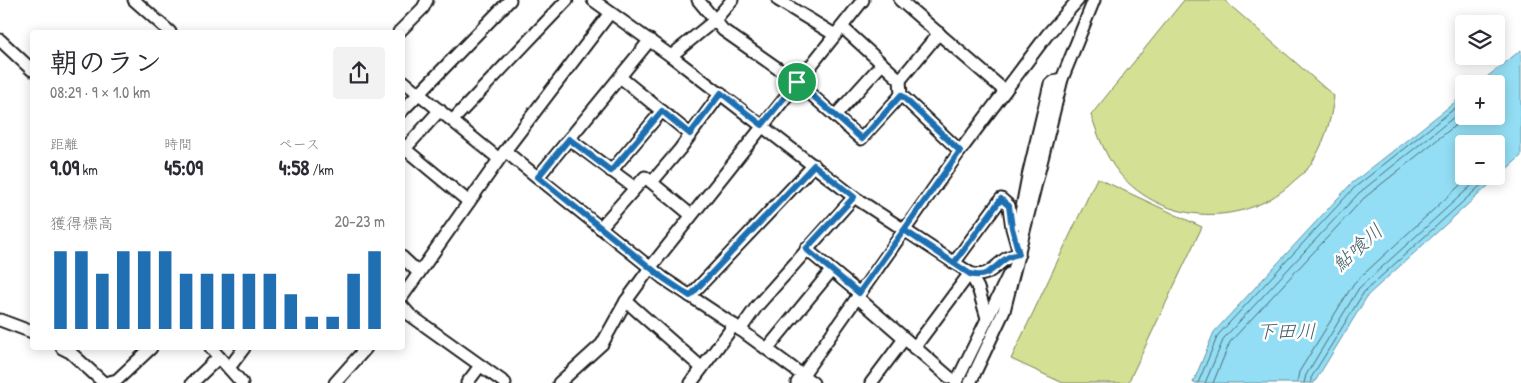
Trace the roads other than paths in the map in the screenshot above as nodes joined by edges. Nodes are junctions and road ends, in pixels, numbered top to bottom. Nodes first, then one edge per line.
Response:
1 (134, 0) edge
2 (427, 0) edge
3 (510, 0) edge
4 (567, 0) edge
5 (593, 0) edge
6 (698, 0) edge
7 (732, 0) edge
8 (778, 0) edge
9 (863, 0) edge
10 (900, 0) edge
11 (1078, 0) edge
12 (1094, 0) edge
13 (610, 13) junction
14 (715, 20) junction
15 (168, 30) edge
16 (401, 30) edge
17 (838, 31) junction
18 (939, 33) junction
19 (0, 40) edge
20 (650, 40) junction
21 (671, 56) junction
22 (882, 64) junction
23 (30, 68) edge
24 (620, 77) junction
25 (1062, 79) junction
26 (900, 80) junction
27 (405, 82) edge
28 (797, 82) junction
29 (1005, 91) junction
30 (419, 93) junction
31 (721, 93) junction
32 (901, 95) junction
33 (405, 108) edge
34 (440, 110) junction
35 (662, 111) junction
36 (835, 116) junction
37 (453, 120) junction
38 (762, 125) junction
39 (690, 134) junction
40 (569, 139) junction
41 (405, 149) edge
42 (405, 151) edge
43 (960, 151) junction
44 (502, 155) junction
45 (814, 165) junction
46 (611, 171) junction
47 (538, 177) junction
48 (652, 182) junction
49 (634, 188) junction
50 (854, 197) junction
51 (469, 202) junction
52 (691, 215) junction
53 (600, 228) junction
54 (904, 230) junction
55 (1015, 242) junction
56 (806, 249) junction
57 (1019, 254) junction
58 (405, 260) edge
59 (954, 263) junction
60 (650, 268) junction
61 (831, 271) junction
62 (419, 273) junction
63 (970, 274) junction
64 (405, 293) edge
65 (858, 295) junction
66 (690, 296) junction
67 (626, 300) junction
68 (405, 309) edge
69 (987, 318) junction
70 (0, 320) edge
71 (30, 327) edge
72 (737, 328) junction
73 (904, 339) junction
74 (914, 348) junction
75 (767, 349) junction
76 (69, 350) edge
77 (149, 350) edge
78 (213, 350) edge
79 (242, 350) edge
80 (364, 350) edge
81 (219, 357) junction
82 (480, 366) junction
83 (229, 368) junction
84 (702, 368) junction
85 (800, 379) edge
86 (951, 381) edge
87 (118, 382) edge
88 (105, 383) edge
89 (192, 383) edge
90 (242, 383) edge
91 (335, 383) edge
92 (467, 383) edge
93 (504, 383) edge
94 (559, 383) edge
95 (691, 383) edge
96 (814, 383) edge
97 (871, 383) edge
98 (970, 383) edge

1 - 15 street
2 - 16 street
3 - 30 street
4 - 37 street
5 - 13 street
6 - 14 street
7 - 14 street
8 - 17 street
9 - 17 street
10 - 18 street
11 - 29 street
12 - 25 street
13 - 20 street
13 - 44 street
14 - 21 street
14 - 28 street
17 - 22 street
17 - 28 street
18 - 26 street
18 - 29 street
19 - 23 street
20 - 21 street
20 - 24 street
21 - 31 street
22 - 26 street
22 - 36 street
24 - 35 street
24 - 40 street
25 - 55 street
25 - 57 street
26 - 32 street
27 - 30 street
28 - 36 street
28 - 38 street
29 - 43 street
30 - 33 street
30 - 34 street
31 - 38 street
31 - 39 street
32 - 36 street
32 - 43 street
34 - 37 street
34 - 41 street
35 - 39 street
35 - 46 street
37 - 44 street
38 - 45 street
38 - 52 street
39 - 48 street
40 - 46 street
40 - 47 street
42 - 51 street
43 - 54 street
44 - 47 street
44 - 51 street
45 - 50 street
45 - 66 street
46 - 49 street
47 - 53 street
48 - 49 street
48 - 52 street
49 - 53 street
50 - 54 street
50 - 56 street
51 - 62 street
52 - 60 street
53 - 60 street
54 - 59 street
54 - 65 street
55 - 57 street
55 - 59 street
56 - 61 street
56 - 72 street
57 - 63 street
57 - 69 street
57 - 98 street
58 - 62 street
59 - 63 street
60 - 66 street
60 - 67 street
61 - 65 street
61 - 75 street
62 - 64 street
63 - 69 street
63 - 74 street
65 - 73 street
65 - 85 street
66 - 72 street
67 - 84 street
67 - 94 street
68 - 82 street
69 - 86 street
70 - 71 street
72 - 75 street
72 - 84 street
73 - 74 street
73 - 97 street
74 - 86 street
75 - 85 street
76 - 88 street
77 - 87 street
78 - 81 street
79 - 83 street
80 - 91 street
81 - 83 street
81 - 89 street
82 - 92 street
82 - 93 street
83 - 90 street
84 - 95 street
85 - 96 street
87 - 88 street

